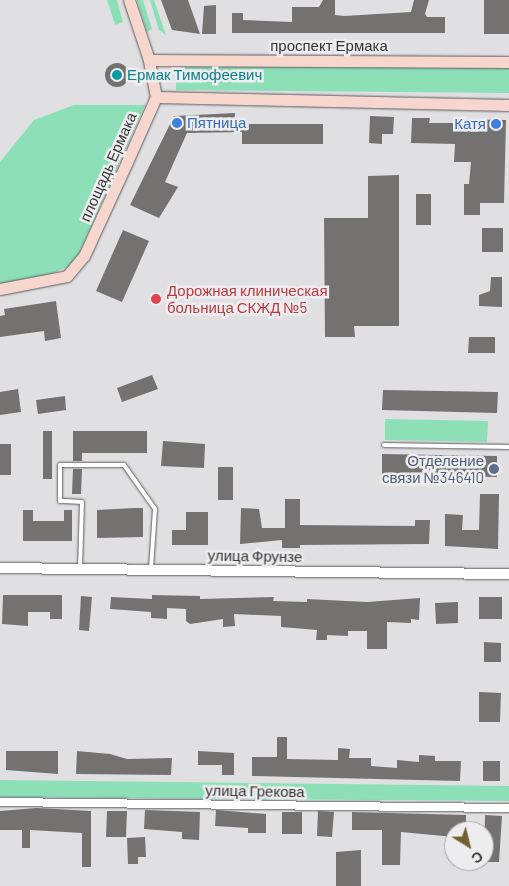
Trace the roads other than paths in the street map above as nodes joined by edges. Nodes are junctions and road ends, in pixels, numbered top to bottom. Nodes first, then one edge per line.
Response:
1 (129, 0) edge
2 (149, 60) junction
3 (509, 62) edge
4 (156, 97) junction
5 (509, 105) edge
6 (0, 289) edge
7 (384, 444) dead end
8 (509, 447) edge
9 (0, 568) edge
10 (80, 569) junction
11 (151, 569) junction
12 (509, 574) edge
13 (0, 802) edge
14 (509, 808) edge

1 - 2 main road
2 - 3 main road, проспект Ермака
2 - 4 main road
4 - 5 main road
4 - 6 main road, площадь Ермака
7 - 8 lane
9 - 10 street, улица Фрунзе
10 - 11 street, улица Фрунзе
10 - 11 lane
11 - 12 street, улица Фрунзе
13 - 14 street, улица Грекова

